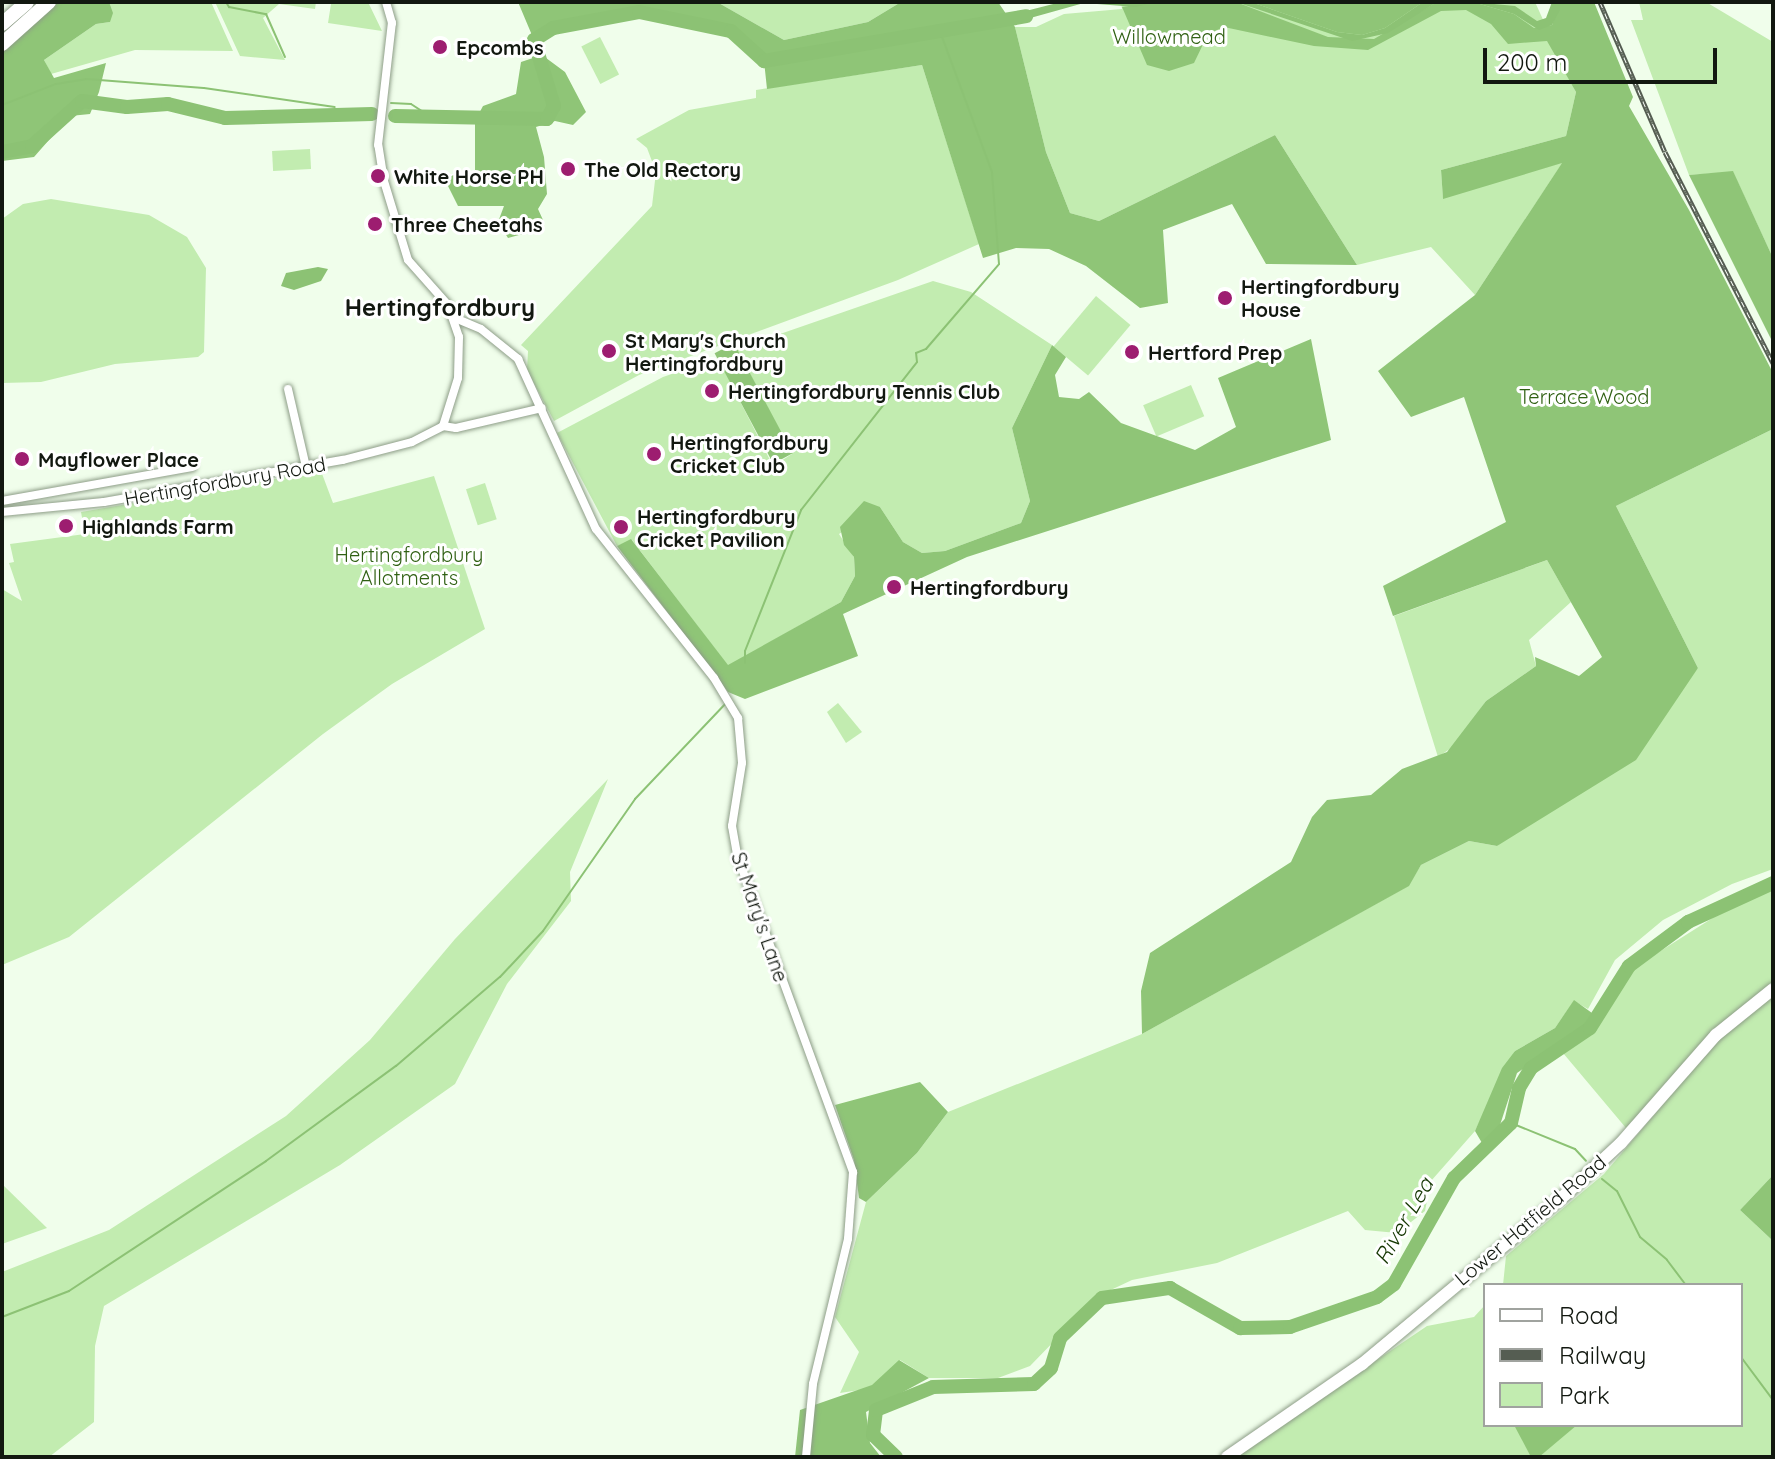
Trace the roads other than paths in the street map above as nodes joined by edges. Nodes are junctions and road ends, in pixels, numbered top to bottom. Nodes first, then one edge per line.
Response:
1 (27, 2) edge
2 (49, 2) edge
3 (386, 2) edge
4 (2, 24) edge
5 (2, 44) edge
6 (455, 318) junction
7 (288, 389) dead end
8 (542, 408) junction
9 (443, 426) junction
10 (192, 467) dead end
11 (306, 467) junction
12 (2, 501) edge
13 (2, 512) edge
14 (1773, 989) edge
15 (806, 1457) edge
16 (1227, 1457) edge

1 - 4 highway
2 - 5 highway
3 - 6 street
6 - 8 street, St Mary's Lane
6 - 9 street
7 - 11 street
8 - 9 street, Hertingfordbury Road
8 - 15 street, St Mary's Lane
9 - 11 street, Hertingfordbury Road
10 - 12 street
11 - 13 street, Hertingfordbury Road
14 - 16 main road, Lower Hatfield Road

